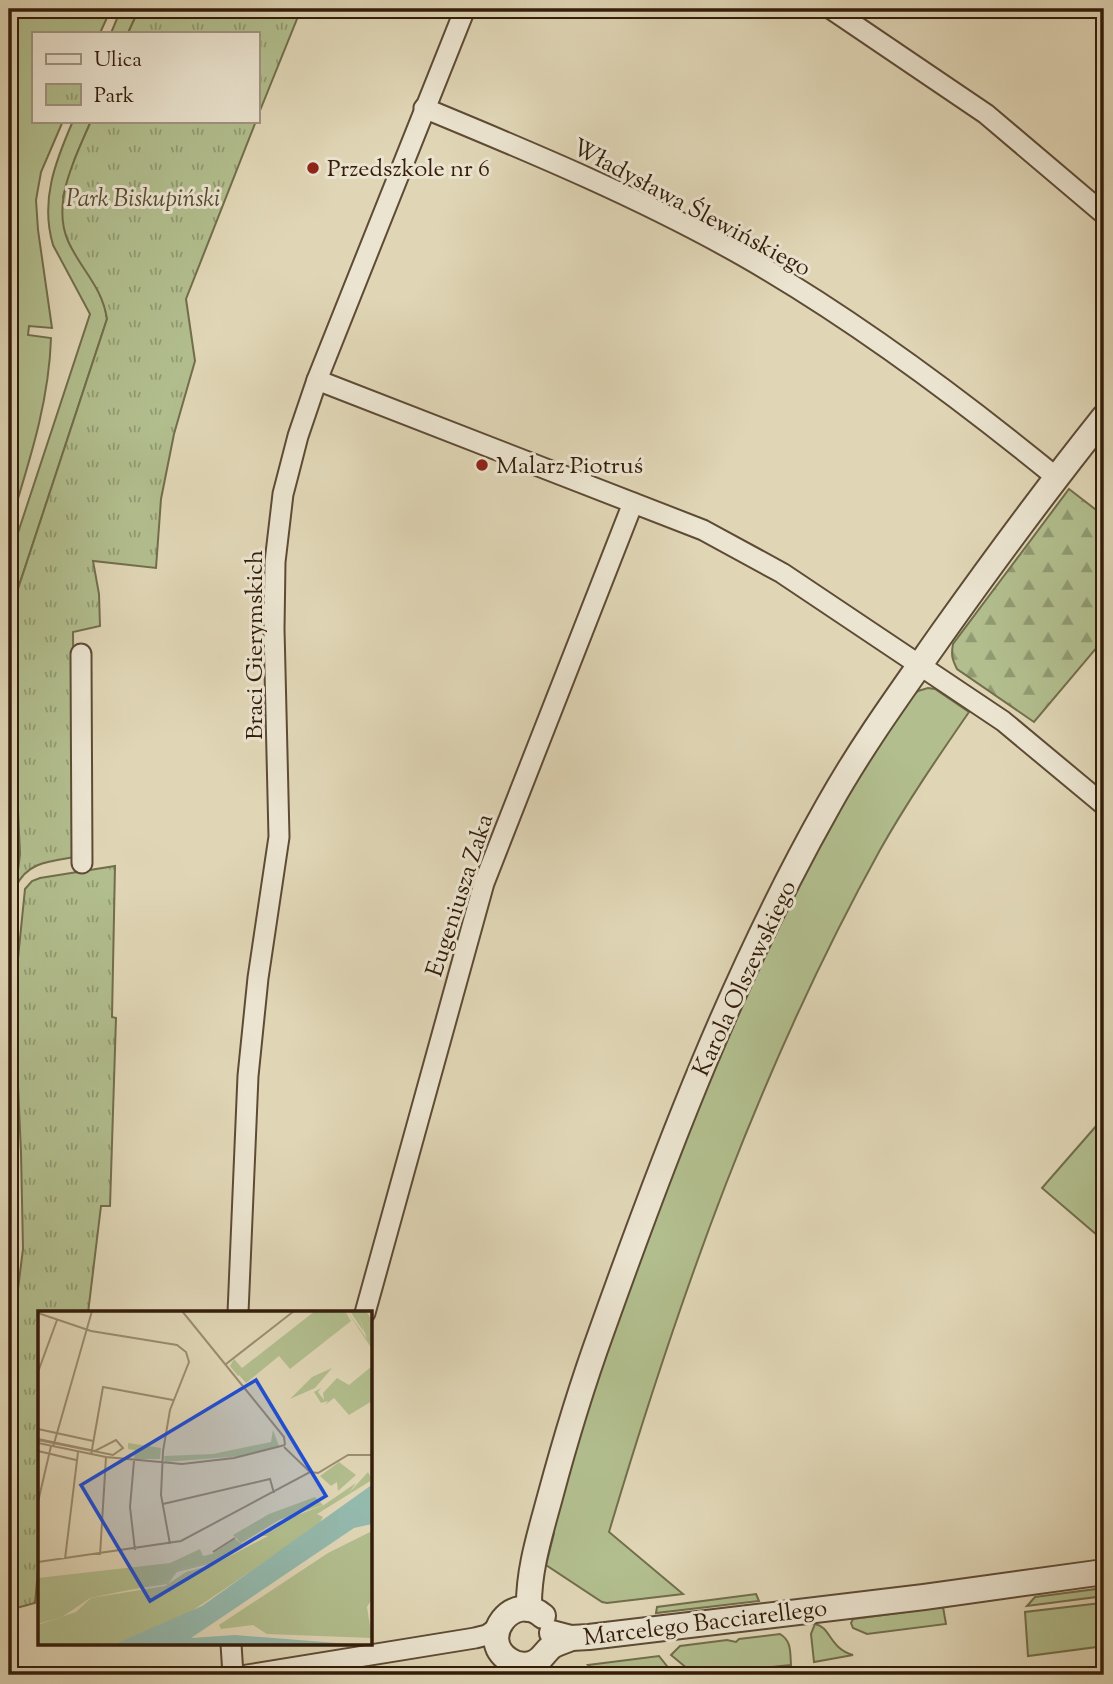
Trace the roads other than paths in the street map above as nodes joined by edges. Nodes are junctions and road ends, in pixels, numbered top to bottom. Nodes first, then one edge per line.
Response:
1 (465, 9) edge
2 (831, 9) edge
3 (424, 108) junction
4 (1104, 214) edge
5 (317, 380) junction
6 (1104, 417) edge
7 (1056, 477) junction
8 (633, 503) junction
9 (81, 654) dead end
10 (920, 664) junction
11 (1104, 805) edge
12 (82, 863) dead end
13 (238, 1311) edge
14 (366, 1311) edge
15 (1104, 1572) edge
16 (523, 1609) junction
17 (489, 1636) junction
18 (558, 1639) junction
19 (231, 1646) edge
20 (519, 1670) edge
21 (233, 1675) edge
22 (247, 1675) edge

1 - 3 street, Braci Gierymskich
2 - 4 street
3 - 5 street, Braci Gierymskich
3 - 7 street, Władysława Ślewińskiego
5 - 8 street
5 - 13 street, Braci Gierymskich
6 - 7 street, Karola Olszewskiego
7 - 10 street, Karola Olszewskiego
8 - 10 street
8 - 14 street, Eugeniusza Zaka
9 - 12 street
10 - 11 street
10 - 16 street, Karola Olszewskiego
15 - 18 street, Marcelego Bacciarellego
16 - 17 street
16 - 18 street, Marcelego Bacciarellego
17 - 20 street
17 - 22 street
18 - 20 street
19 - 21 street

